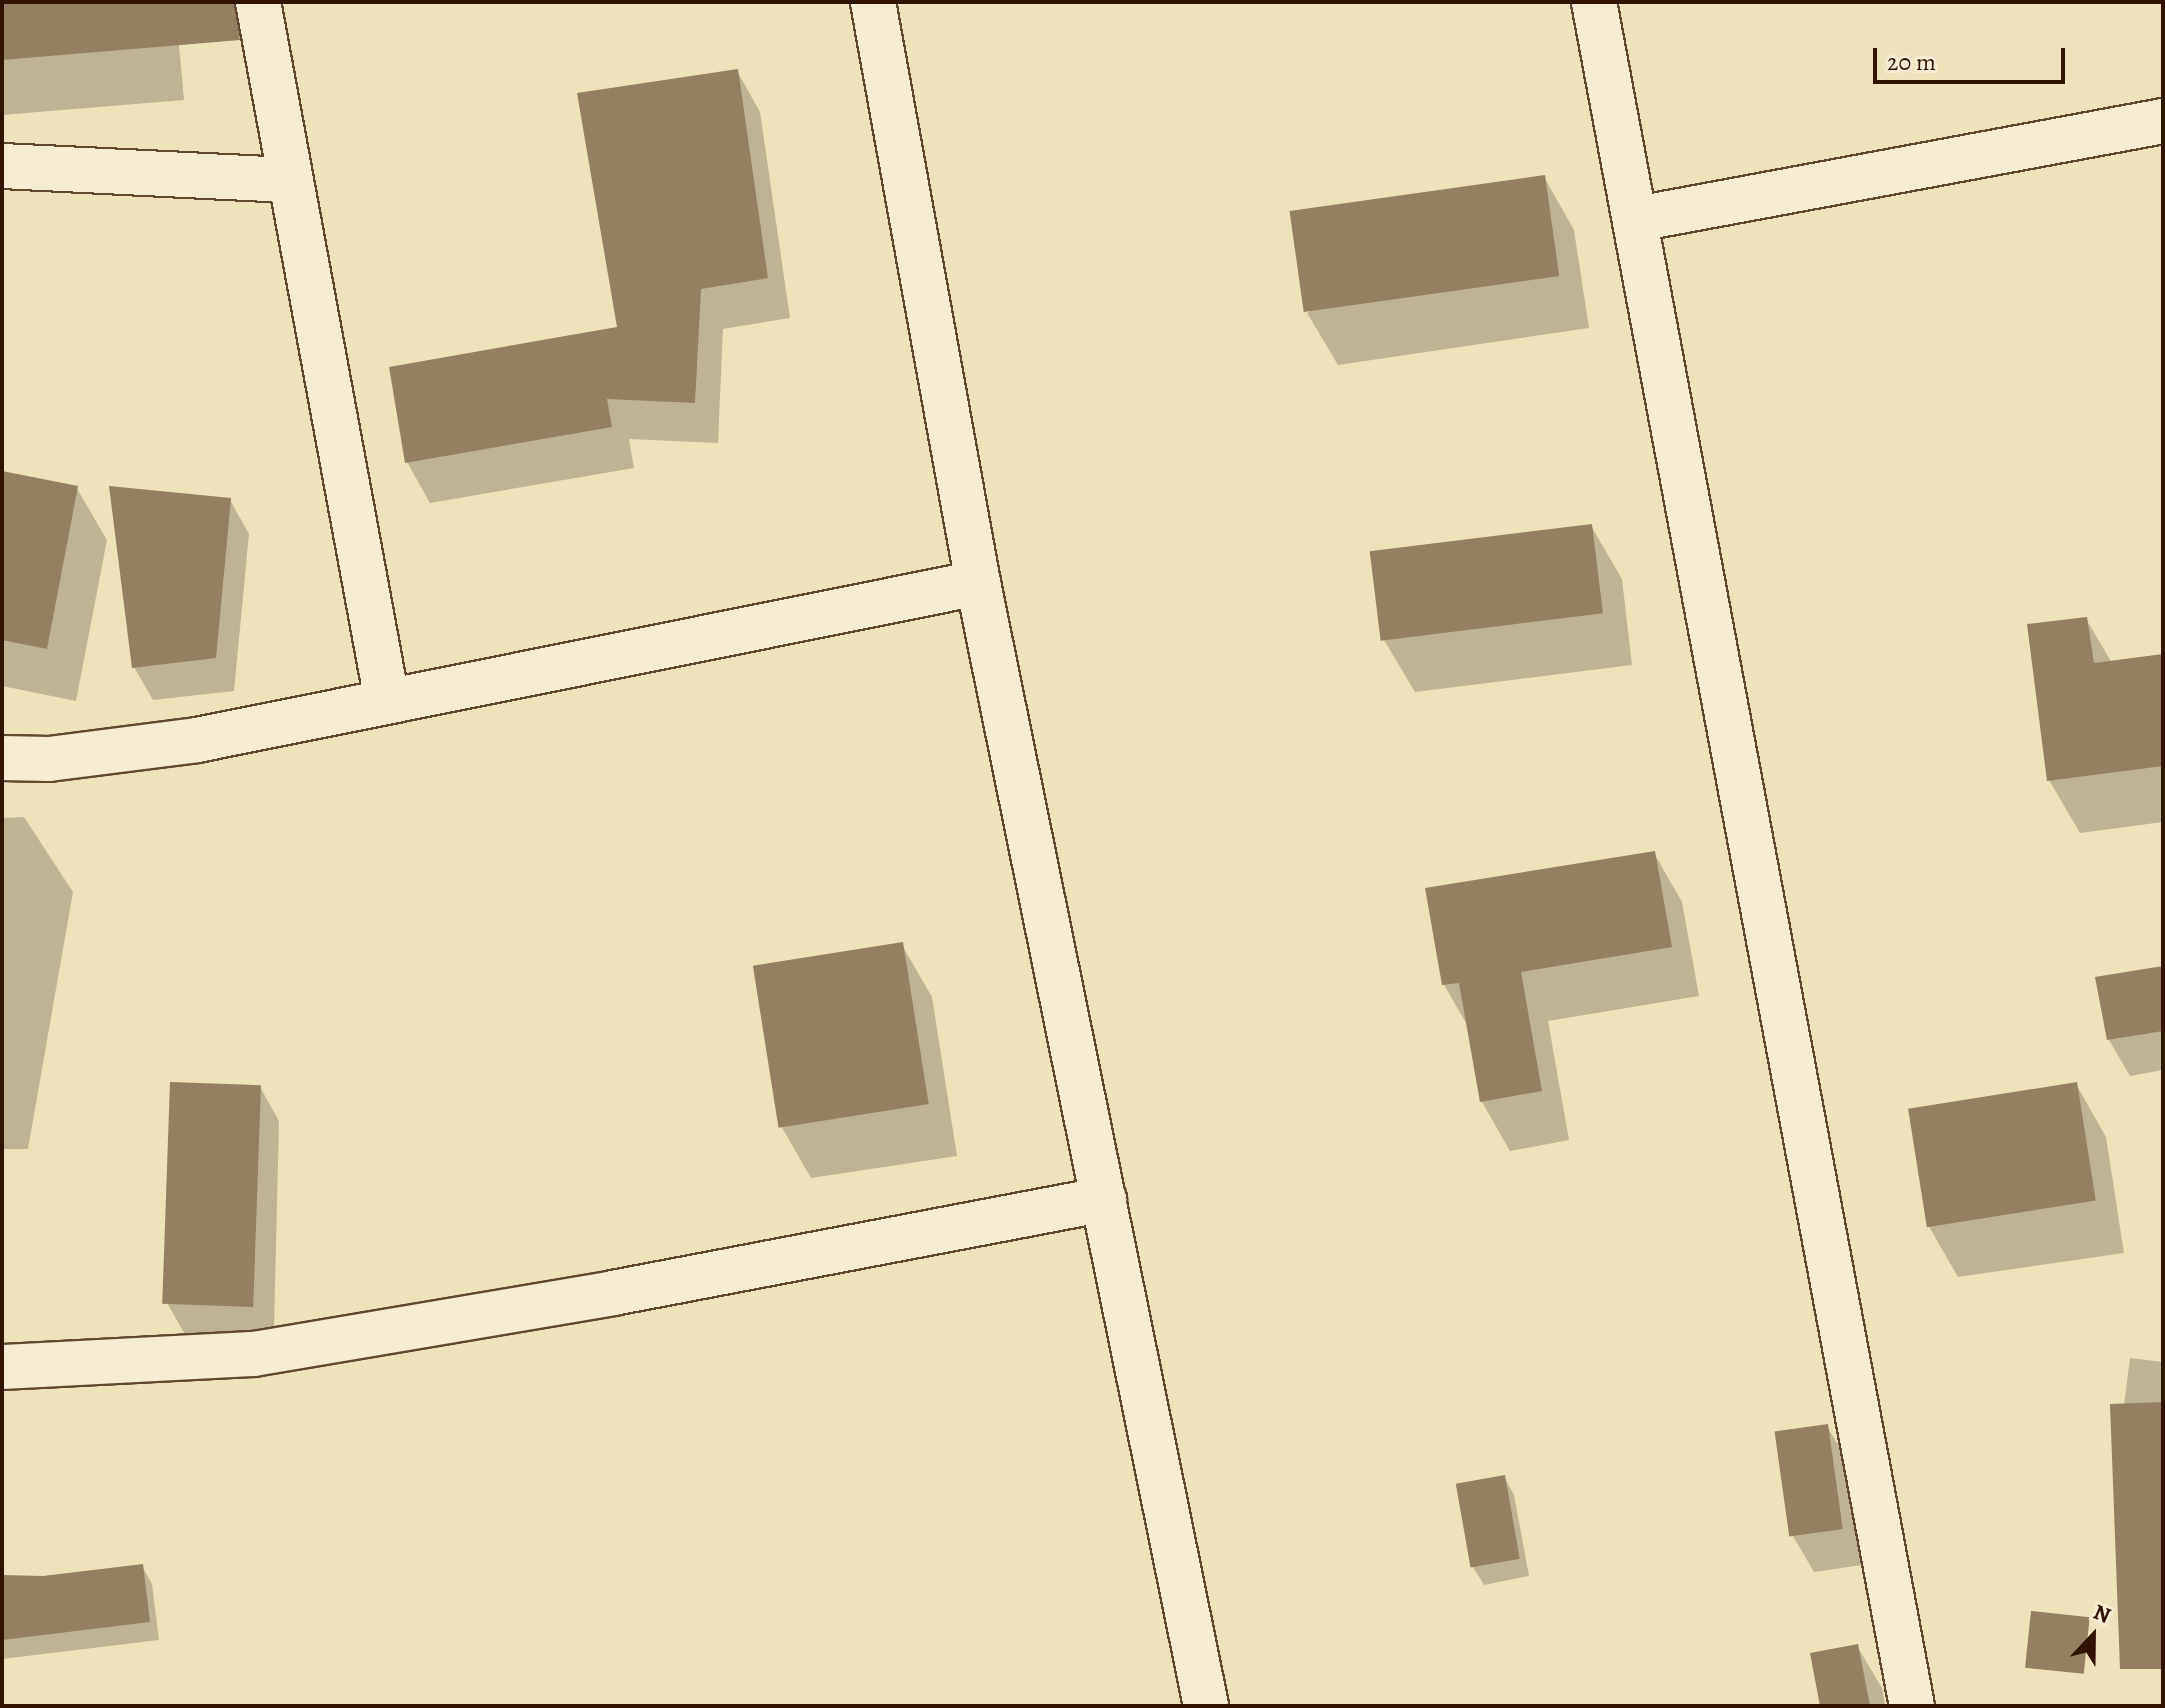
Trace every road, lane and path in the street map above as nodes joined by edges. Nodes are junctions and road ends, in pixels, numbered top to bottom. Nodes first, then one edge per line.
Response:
1 (258, 2) edge
2 (873, 2) edge
3 (1594, 2) edge
4 (2163, 121) edge
5 (2, 166) edge
6 (288, 180) junction
7 (1637, 219) junction
8 (978, 583) junction
9 (387, 701) junction
10 (2, 758) edge
11 (1104, 1199) junction
12 (2, 1367) edge
13 (1206, 1706) edge
14 (1912, 1706) edge

1 - 6 street
2 - 8 street
3 - 7 street
4 - 7 street
5 - 6 street
6 - 9 street
7 - 14 street
8 - 9 street
8 - 11 street
9 - 10 street
11 - 12 street
11 - 13 street

